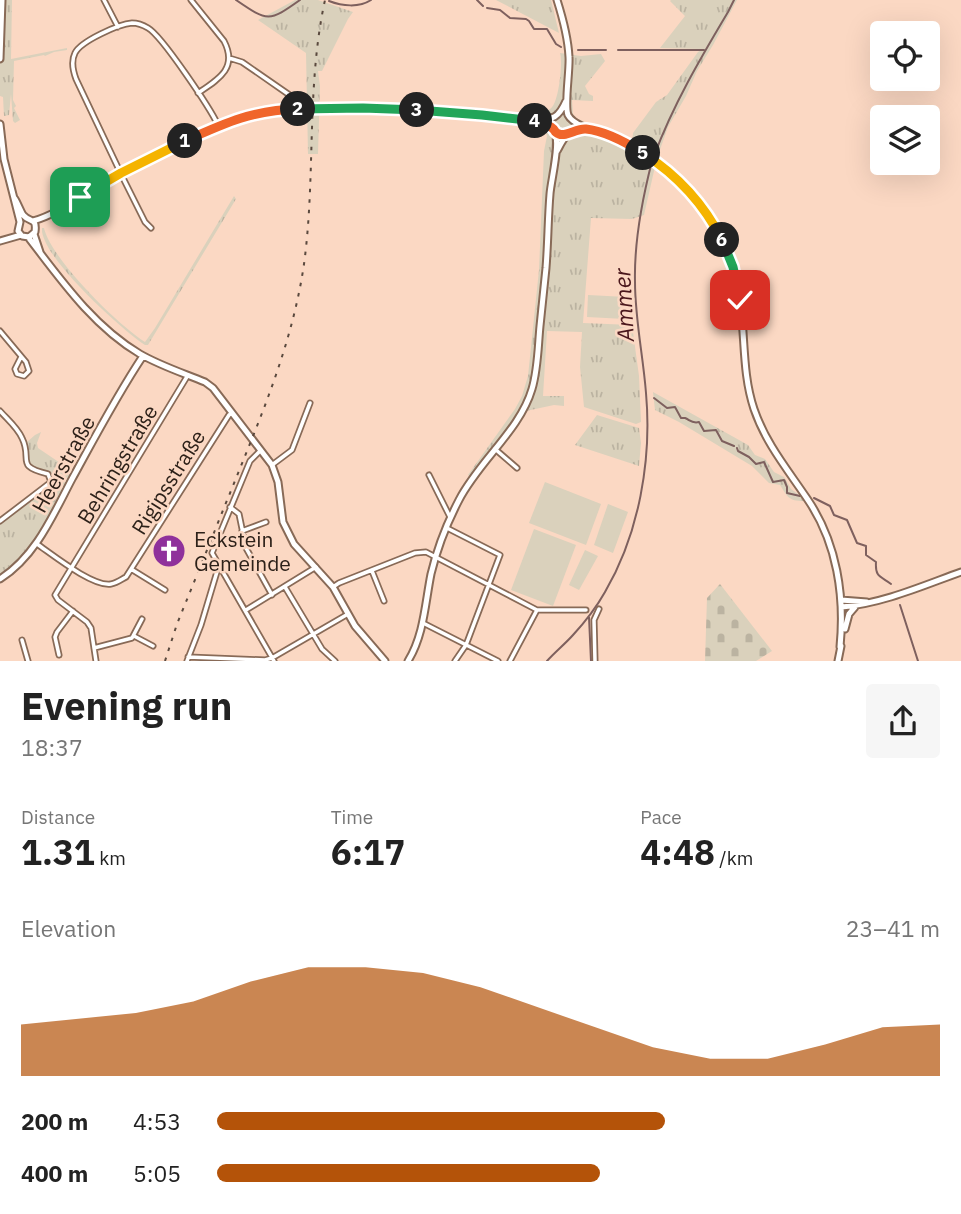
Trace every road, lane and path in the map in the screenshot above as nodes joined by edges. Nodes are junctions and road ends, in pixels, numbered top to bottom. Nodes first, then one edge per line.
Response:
1 (2, 0) edge
2 (104, 0) edge
3 (191, 0) edge
4 (557, 0) edge
5 (118, 27) junction
6 (229, 58) junction
7 (0, 59) edge
8 (198, 93) junction
9 (291, 96) dead end
10 (567, 99) junction
11 (556, 116) junction
12 (570, 118) junction
13 (533, 120) junction
14 (0, 124) edge
15 (218, 125) junction
16 (588, 129) junction
17 (555, 130) junction
18 (569, 132) junction
19 (557, 152) junction
20 (121, 173) junction
21 (15, 199) junction
22 (20, 222) junction
23 (32, 225) junction
24 (151, 228) dead end
25 (22, 234) junction
26 (1, 241) edge
27 (41, 255) junction
28 (0, 331) edge
29 (143, 356) junction
30 (21, 357) junction
31 (188, 375) junction
32 (310, 403) dead end
33 (0, 411) edge
34 (232, 413) junction
35 (494, 449) junction
36 (261, 450) junction
37 (272, 465) junction
38 (517, 468) dead end
39 (429, 475) dead end
40 (230, 507) junction
41 (451, 518) junction
42 (0, 521) edge
43 (266, 522) dead end
44 (447, 528) junction
45 (242, 531) junction
46 (37, 544) junction
47 (436, 557) junction
48 (219, 565) junction
49 (316, 567) junction
50 (72, 568) junction
51 (131, 569) junction
52 (372, 571) junction
53 (961, 572) edge
54 (0, 579) edge
55 (488, 584) junction
56 (285, 587) junction
57 (333, 587) junction
58 (165, 590) dead end
59 (272, 595) junction
60 (384, 601) dead end
61 (870, 602) junction
62 (841, 603) junction
63 (858, 606) junction
64 (246, 610) junction
65 (537, 610) junction
66 (586, 610) dead end
67 (599, 610) dead end
68 (73, 611) junction
69 (348, 614) junction
70 (142, 619) dead end
71 (423, 623) junction
72 (313, 635) junction
73 (134, 636) junction
74 (22, 640) dead end
75 (466, 645) junction
76 (153, 646) dead end
77 (840, 647) junction
78 (94, 648) junction
79 (60, 655) dead end
80 (188, 659) edge
81 (273, 659) edge
82 (28, 661) edge
83 (96, 661) edge
84 (335, 661) edge
85 (385, 661) edge
86 (408, 661) edge
87 (455, 661) edge
88 (498, 661) edge
89 (510, 661) edge
90 (595, 661) edge
91 (838, 661) edge

1 - 7 street
2 - 5 street
3 - 6 street
4 - 10 street
5 - 8 street
5 - 20 street
6 - 8 street
6 - 9 street
8 - 15 street
10 - 11 street
10 - 12 street
11 - 12 street
11 - 13 street
11 - 17 street
12 - 16 street
12 - 18 street
13 - 15 street, bridge
13 - 17 street
14 - 21 street
15 - 20 street
16 - 18 street
16 - 62 street
17 - 18 street
17 - 19 street
18 - 19 street
19 - 35 street
20 - 23 street
20 - 24 street
21 - 22 street
21 - 23 street
22 - 23 street
22 - 25 street
23 - 25 street
23 - 27 street
25 - 26 street
25 - 27 street
27 - 29 street
28 - 30 street
29 - 31 street
29 - 46 street, Heerstraße
30 - 30 street
31 - 34 street
31 - 50 street, Behringstraße
32 - 37 street
33 - 42 street
34 - 36 street
34 - 51 street, Rigipsstraße
35 - 38 street
35 - 41 street
36 - 37 street
36 - 40 street
37 - 49 street
39 - 41 street
40 - 45 street
40 - 48 street
41 - 44 street
43 - 45 street
44 - 47 street
44 - 55 street
45 - 59 street
46 - 50 street
46 - 54 street, Heerstraße
47 - 52 street
47 - 55 street
47 - 71 street
48 - 64 street
48 - 80 street
49 - 56 street
49 - 57 street
50 - 51 street
50 - 68 street, Behringstraße
51 - 58 street
52 - 57 street
52 - 60 street
53 - 61 street
55 - 65 street
55 - 75 street
56 - 59 street
56 - 72 street
57 - 69 street
59 - 64 street
61 - 62 street
61 - 63 street
62 - 63 street
62 - 77 street
63 - 77 street
64 - 81 street
65 - 66 street
65 - 89 street
67 - 90 street
68 - 78 street
68 - 79 street
69 - 72 street
69 - 85 street
70 - 73 street
71 - 75 street
71 - 86 street
72 - 81 street
72 - 84 street
73 - 76 street
73 - 78 street
74 - 82 street
75 - 87 street
75 - 88 street
77 - 91 street
78 - 83 street
80 - 81 street

